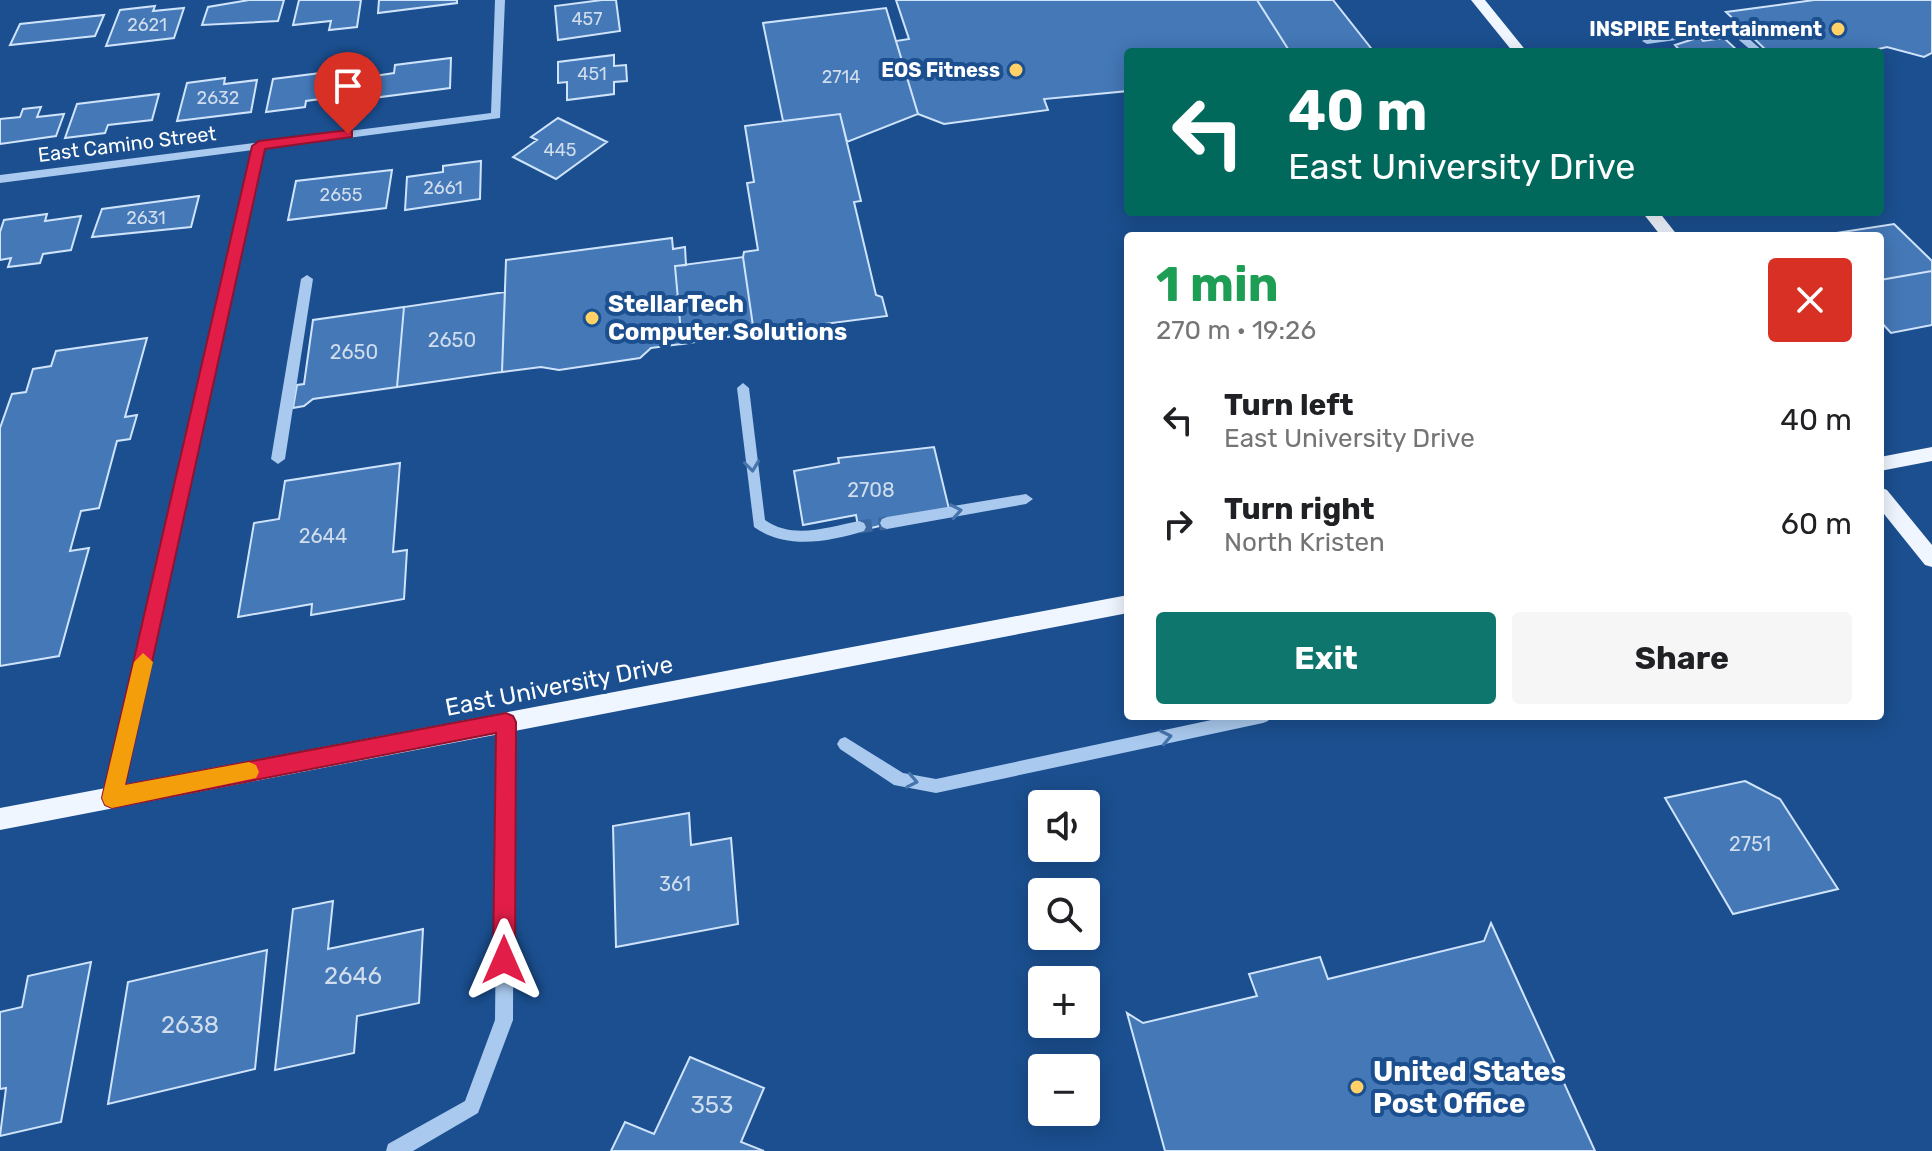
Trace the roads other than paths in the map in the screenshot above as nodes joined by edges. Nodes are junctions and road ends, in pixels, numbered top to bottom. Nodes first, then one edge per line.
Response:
1 (500, 0) edge
2 (1478, 0) edge
3 (1647, 41) dead end
4 (1517, 48) edge
5 (1754, 48) edge
6 (259, 146) junction
7 (0, 179) edge
8 (1653, 216) edge
9 (1667, 232) edge
10 (307, 279) dead end
11 (743, 388) dead end
12 (1932, 454) edge
13 (278, 459) dead end
14 (1884, 463) edge
15 (1026, 499) dead end
16 (1884, 500) edge
17 (887, 523) tunnel mouth
18 (859, 527) tunnel mouth
19 (1932, 559) edge
20 (1124, 605) edge
21 (1244, 720) edge
22 (506, 722) junction
23 (845, 744) dead end
24 (112, 798) junction
25 (0, 819) edge
26 (395, 1151) edge

1 - 6 street, East Camino Street
2 - 4 main road
3 - 5 street
6 - 7 street, East Camino Street
6 - 24 street
8 - 9 main road
10 - 13 street
11 -> 18 street
12 - 14 main road
17 -> 15 street
16 - 19 main road
20 - 22 main road, East University Drive
23 -> 21 street
22 - 24 main road, East University Drive
22 - 26 street
24 - 25 main road, East University Drive

